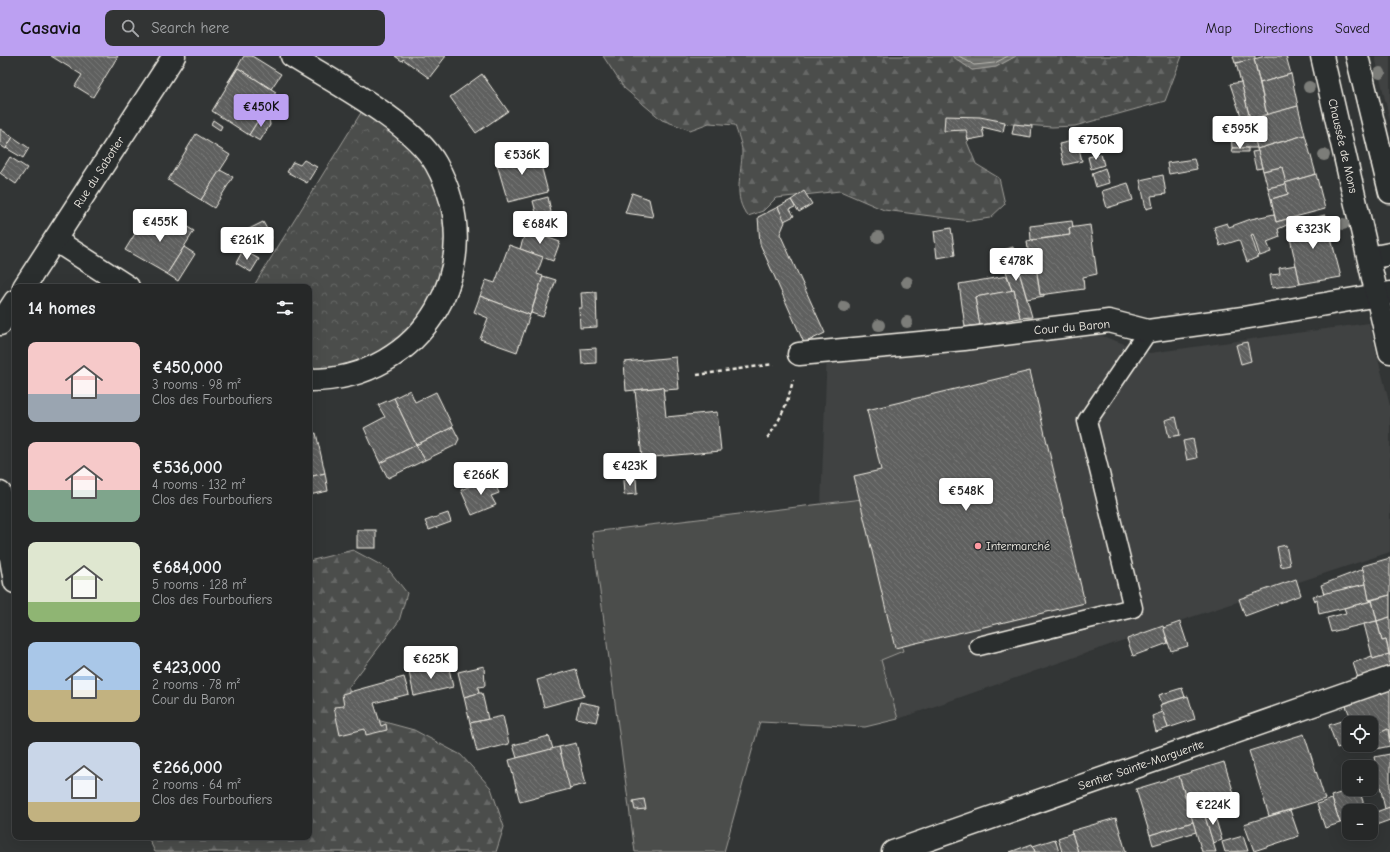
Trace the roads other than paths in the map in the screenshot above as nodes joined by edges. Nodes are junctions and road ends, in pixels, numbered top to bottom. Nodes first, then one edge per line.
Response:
1 (174, 56) edge
2 (292, 56) edge
3 (1322, 56) edge
4 (1357, 56) edge
5 (1390, 192) edge
6 (55, 240) junction
7 (1390, 254) edge
8 (1369, 258) junction
9 (26, 284) edge
10 (123, 284) edge
11 (1383, 294) edge
12 (12, 306) edge
13 (0, 324) edge
14 (1148, 331) junction
15 (1390, 352) edge
16 (799, 354) road end
17 (312, 380) edge
18 (0, 493) edge
19 (12, 564) edge
20 (979, 646) dead end
21 (1390, 678) edge
22 (893, 852) edge

1 - 6 street, Rue du Sabotier
2 - 17 street
3 - 8 street, Chaussée de Mons
4 - 5 street
6 - 9 street, Rue du Sabotier
6 - 10 street
7 - 8 street
8 - 11 street, Chaussée de Mons
11 - 14 street, Cour du Baron
11 - 15 street, Chaussée de Mons
12 - 13 street
14 - 16 street, Cour du Baron
14 - 20 lane
18 - 19 street
21 - 22 street, Sentier Sainte-Marguerite

